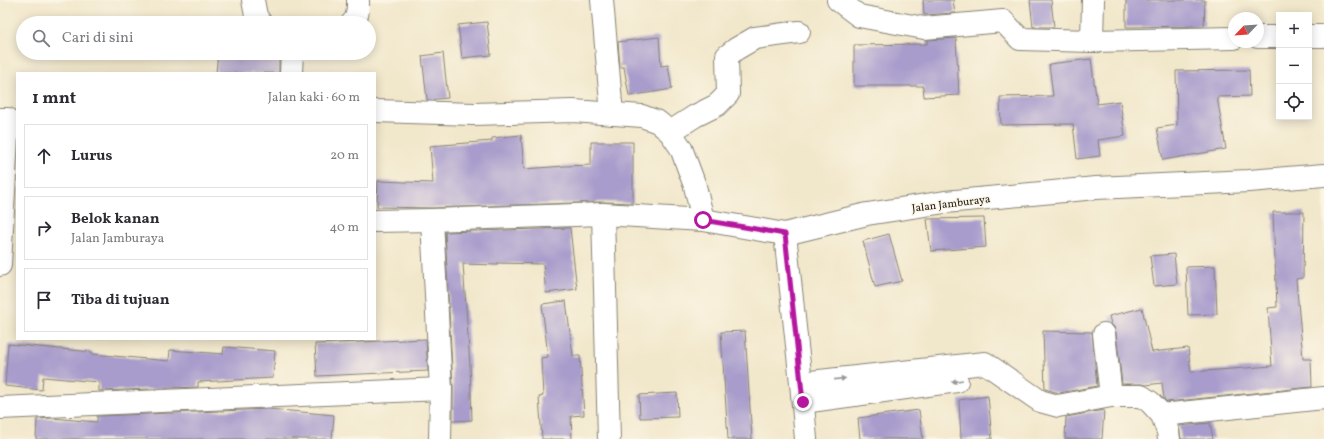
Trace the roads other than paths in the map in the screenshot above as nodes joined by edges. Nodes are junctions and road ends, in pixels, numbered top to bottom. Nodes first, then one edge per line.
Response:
1 (253, 0) edge
2 (358, 0) edge
3 (602, 0) edge
4 (838, 0) edge
5 (1093, 0) edge
6 (256, 16) edge
7 (357, 16) edge
8 (799, 32) dead end
9 (1312, 36) edge
10 (1324, 36) edge
11 (1264, 37) edge
12 (1276, 37) edge
13 (1228, 38) edge
14 (1092, 41) junction
15 (292, 60) edge
16 (291, 72) edge
17 (376, 111) edge
18 (612, 114) junction
19 (8, 119) edge
20 (670, 132) junction
21 (1324, 175) edge
22 (603, 214) junction
23 (432, 220) junction
24 (703, 220) junction
25 (376, 221) edge
26 (10, 224) edge
27 (785, 234) junction
28 (0, 265) edge
29 (1104, 334) dead end
30 (441, 389) junction
31 (802, 393) junction
32 (1111, 396) junction
33 (1324, 398) edge
34 (0, 408) edge
35 (1162, 416) junction
36 (440, 439) edge
37 (609, 439) edge
38 (806, 439) edge
39 (1169, 439) edge

1 - 6 street
2 - 7 street
3 - 18 street
4 - 14 street
5 - 14 street
8 - 20 street
9 - 10 street
11 - 12 street
13 - 14 street
15 - 16 street
17 - 18 street
18 - 20 street
19 - 26 street
20 - 24 street
21 - 27 street, Jalan Jamburaya
22 - 23 street
22 - 24 street
22 - 37 street
23 - 25 street
23 - 30 street
24 - 27 street
26 - 28 street
27 - 31 street
29 - 32 street
30 - 34 street
30 - 36 street
31 - 32 street
31 - 38 street
32 - 35 street
33 - 35 street
35 - 39 street

